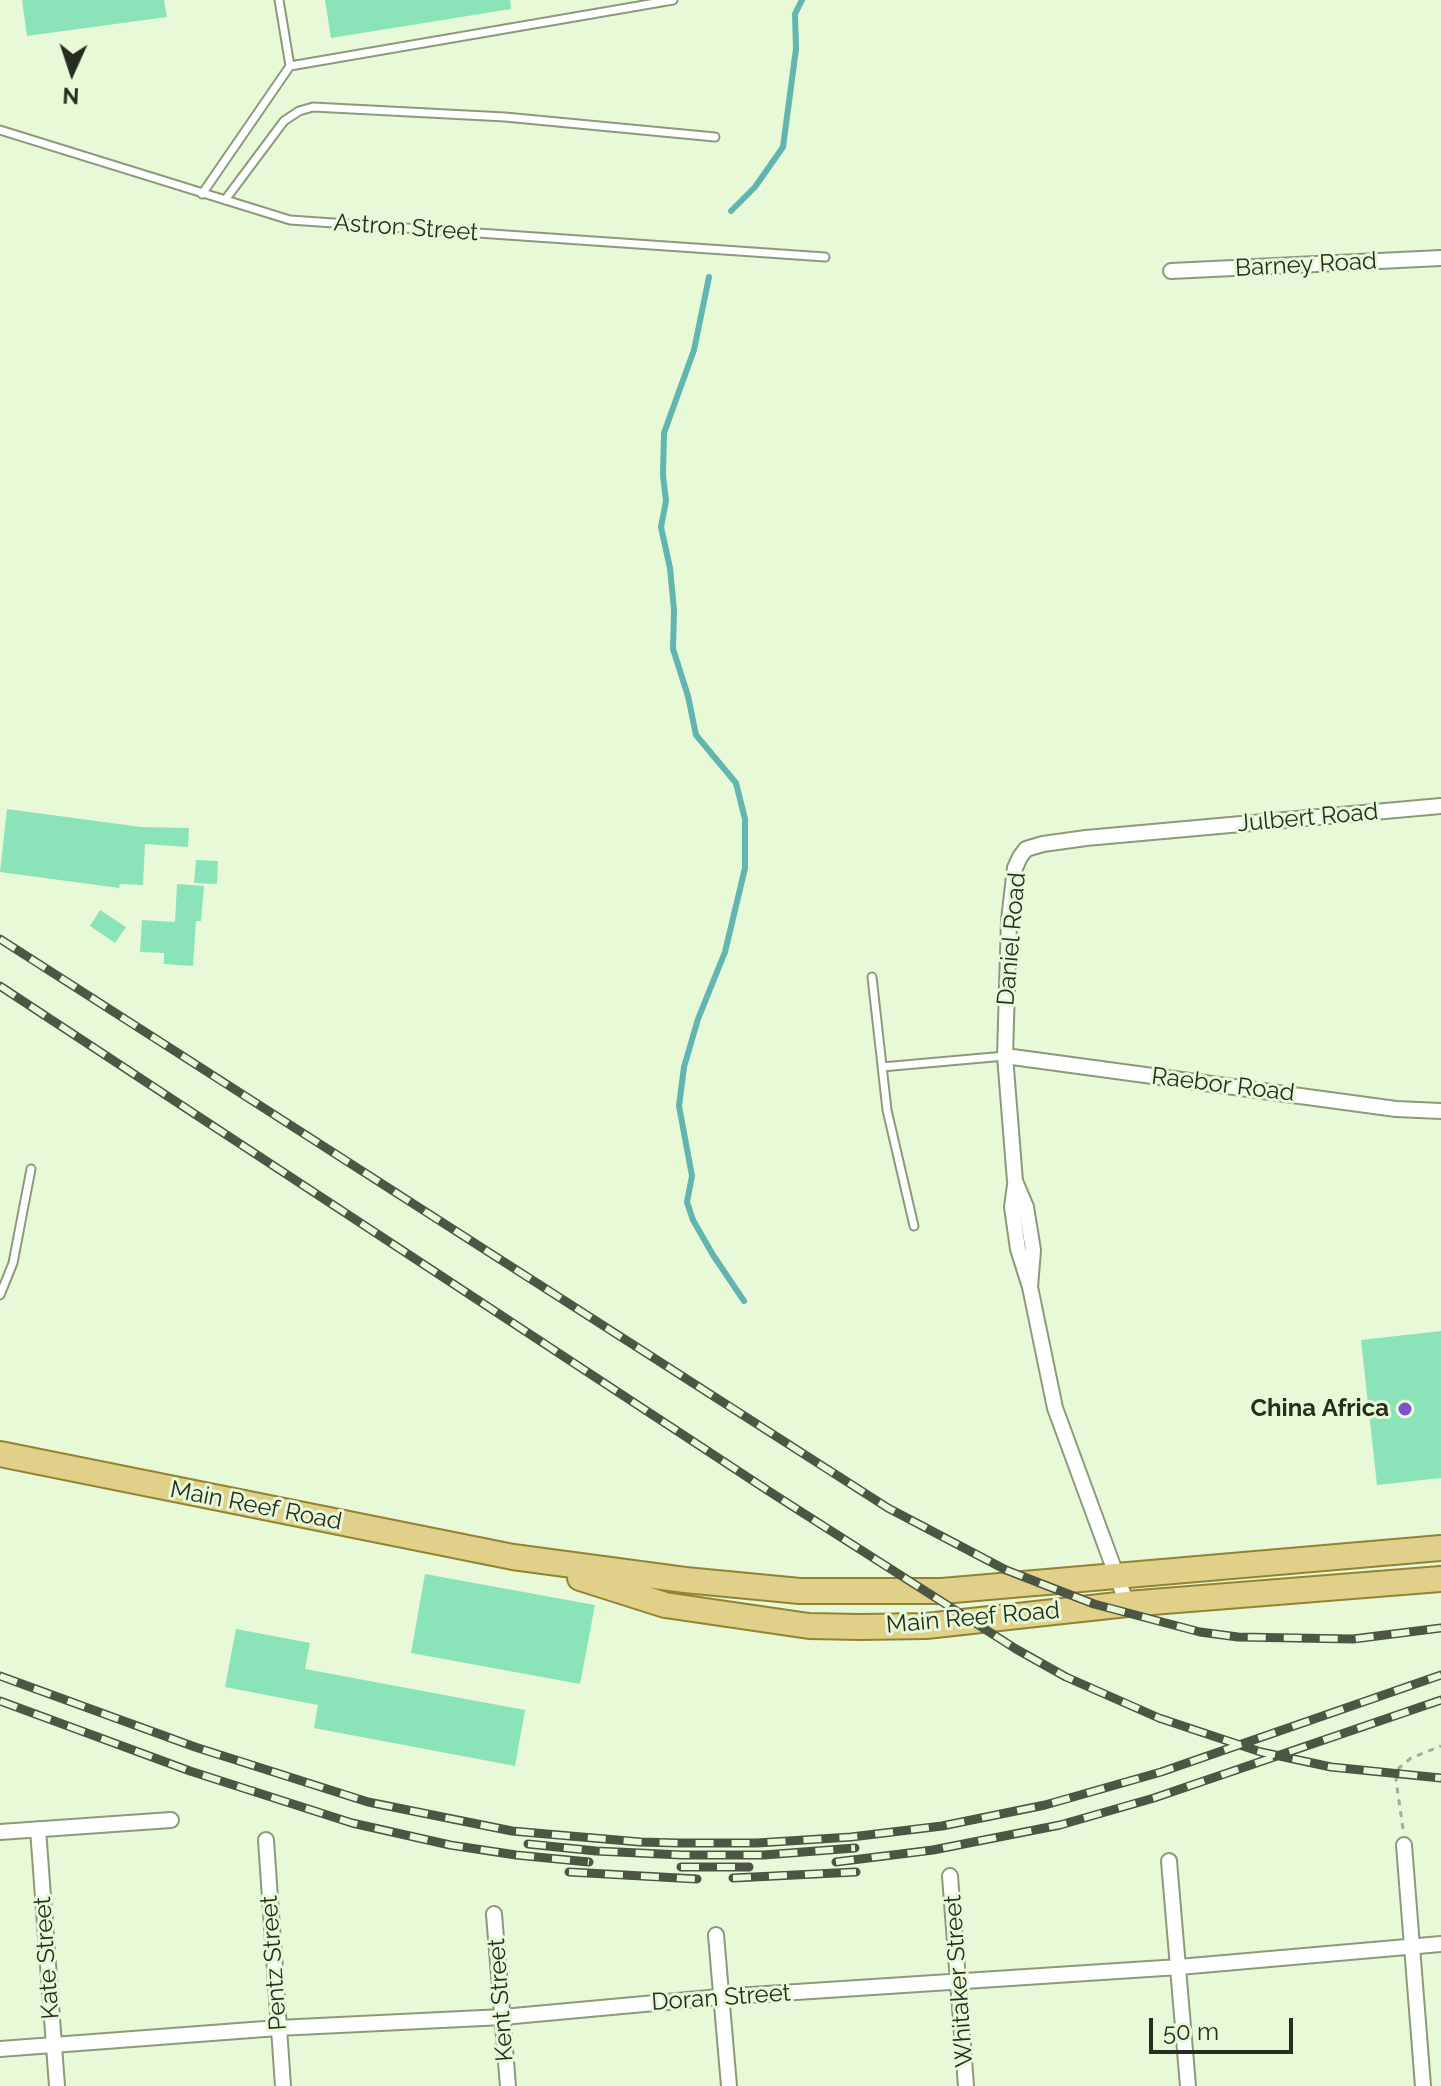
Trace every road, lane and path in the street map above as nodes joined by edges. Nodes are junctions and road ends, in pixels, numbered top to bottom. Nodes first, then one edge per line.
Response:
1 (279, 0) edge
2 (673, 0) edge
3 (290, 66) junction
4 (0, 130) edge
5 (715, 137) dead end
6 (202, 194) junction
7 (225, 200) junction
8 (825, 257) dead end
9 (1441, 258) edge
10 (1171, 271) dead end
11 (1441, 806) edge
12 (1174, 830) joint
13 (872, 977) dead end
14 (1005, 1056) junction
15 (882, 1067) junction
16 (1441, 1111) edge
17 (31, 1169) dead end
18 (914, 1226) dead end
19 (0, 1295) edge
20 (0, 1454) edge
21 (1441, 1548) edge
22 (513, 1557) junction
23 (1116, 1576) junction
24 (1441, 1579) edge
25 (1003, 1585) junction
26 (1127, 1604) junction
27 (1011, 1616) junction
28 (1441, 1746) edge
29 (171, 1820) dead end
30 (38, 1829) junction
31 (0, 1832) edge
32 (266, 1840) dead end
33 (1404, 1845) joint
34 (1169, 1861) dead end
35 (950, 1876) dead end
36 (494, 1914) dead end
37 (716, 1935) dead end
38 (1441, 1944) edge
39 (1412, 1946) junction
40 (1179, 1967) junction
41 (960, 1982) junction
42 (720, 1997) junction
43 (503, 2017) junction
44 (278, 2028) junction
45 (54, 2046) junction
46 (0, 2049) edge
47 (57, 2086) edge
48 (283, 2086) edge
49 (508, 2086) edge
50 (729, 2086) edge
51 (966, 2086) edge
52 (1188, 2086) edge
53 (1423, 2086) edge

1 - 3 lane
2 - 3 lane
3 - 6 lane
4 - 6 lane, Astron Street
5 - 7 lane
6 - 7 lane, Astron Street
7 - 8 lane, Astron Street
9 - 10 street, Barney Road
11 - 12 street, Julbert Road
12 - 14 street, Daniel Road
13 - 15 lane
14 - 15 lane
14 - 16 street, Raebor Road
14 - 23 street, Daniel Road
15 - 18 lane
17 - 19 lane
20 - 22 main road, Main Reef Road
21 - 23 main road, Main Reef Road
22 - 25 main road, Main Reef Road
22 - 27 main road, Main Reef Road
23 - 25 main road, Main Reef Road
23 - 26 street, Daniel Road
24 - 26 main road, Main Reef Road
25 - 27 main road
26 - 27 main road, Main Reef Road
28 - 33 path
29 - 30 street
30 - 31 street
30 - 45 street, Kate Street
32 - 44 street, Pentz Street
33 - 39 street
34 - 40 street
35 - 41 street, Whitaker Street
36 - 43 street, Kent Street
37 - 42 street
38 - 39 street, Doran Street
39 - 40 street, Doran Street
39 - 53 street
40 - 41 street, Doran Street
40 - 52 street
41 - 42 street, Doran Street
41 - 51 street, Whitaker Street
42 - 43 street, Doran Street
42 - 50 street
43 - 44 street, Doran Street
43 - 49 street, Kent Street
44 - 45 street, Doran Street
44 - 48 street, Pentz Street
45 - 46 street, Doran Street
45 - 47 street, Kate Street

